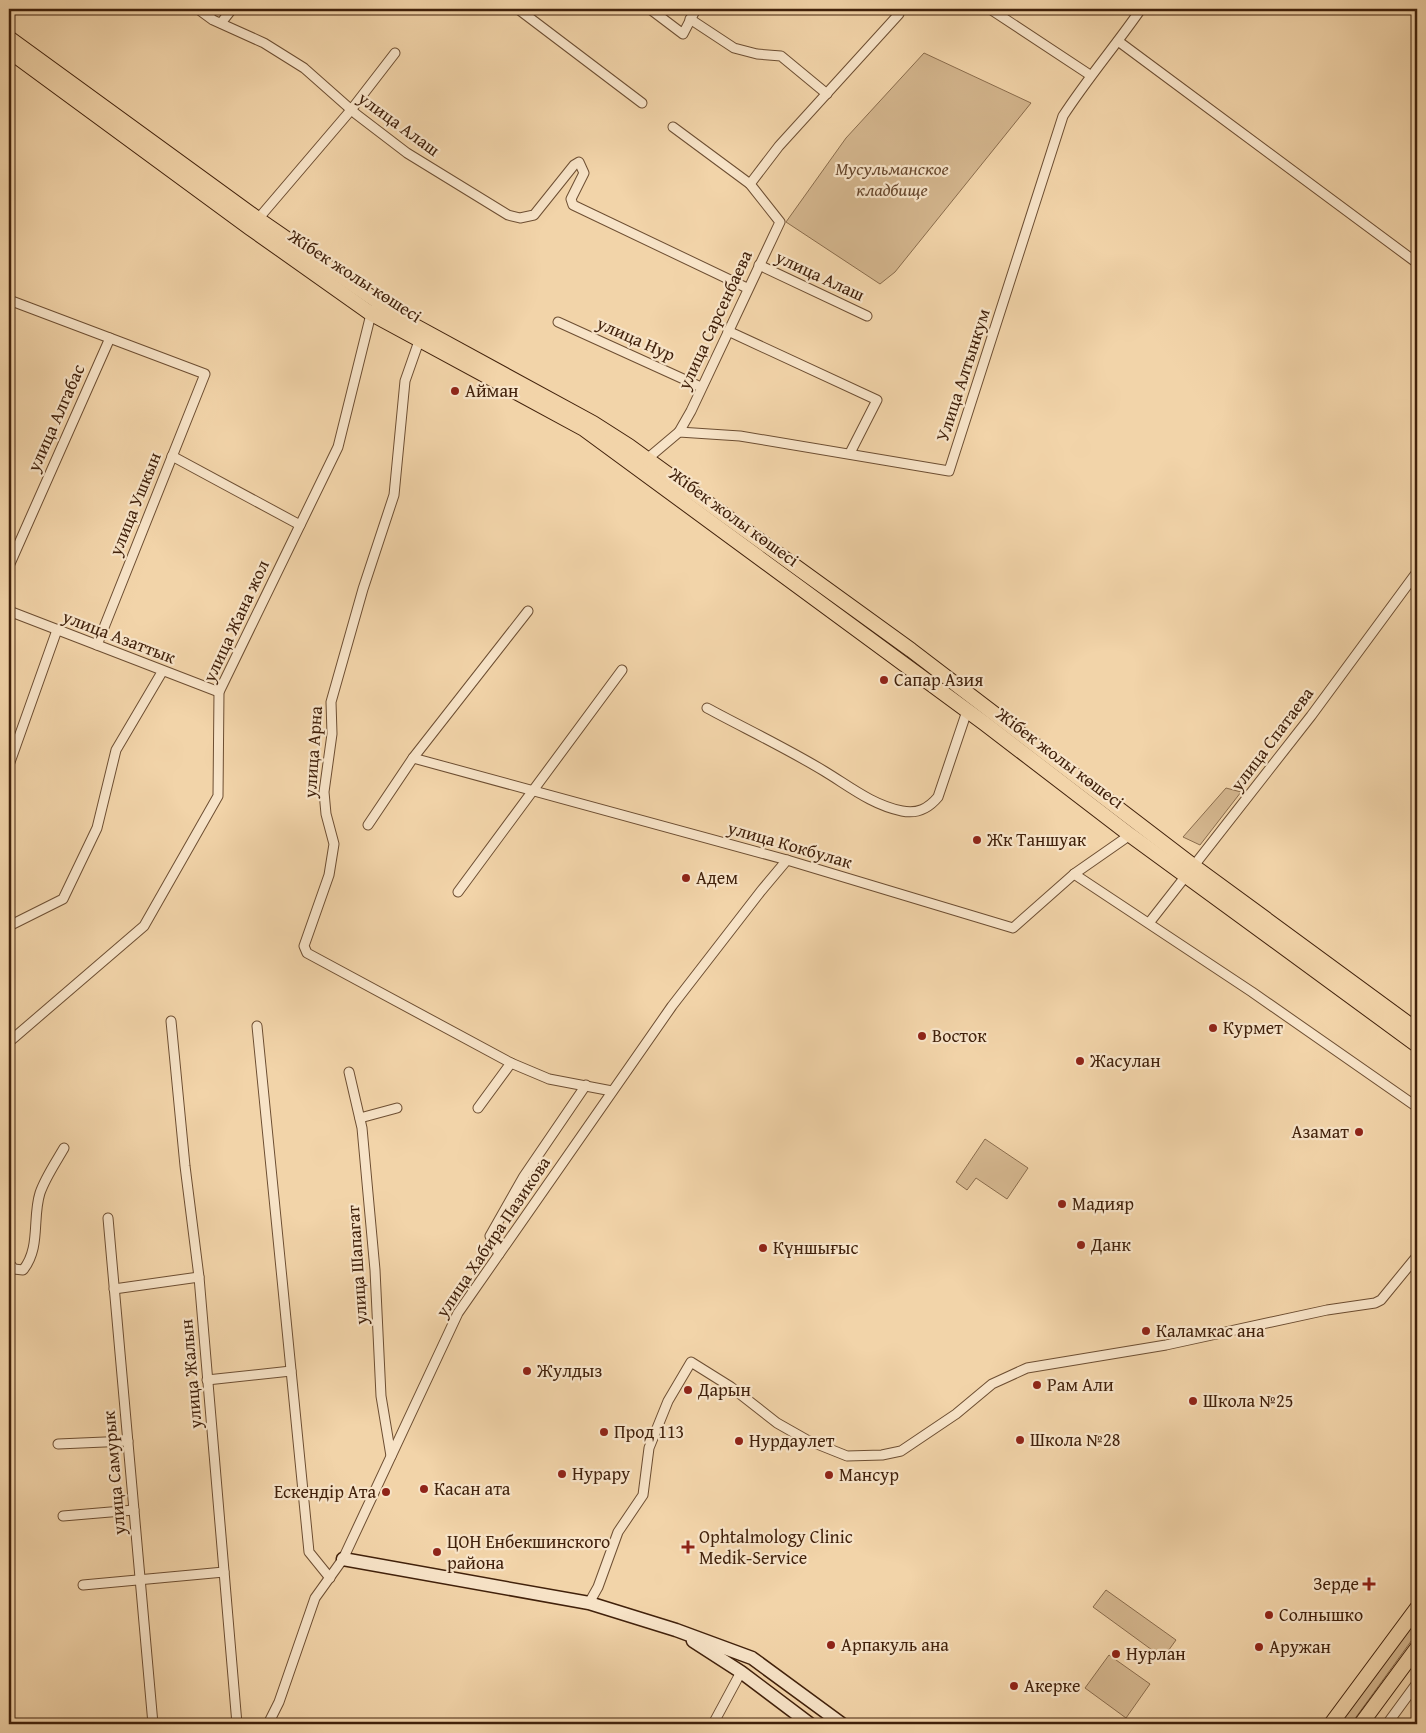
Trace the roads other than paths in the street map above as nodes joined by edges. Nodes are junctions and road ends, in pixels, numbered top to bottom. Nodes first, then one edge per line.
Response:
1 (198, 9) edge
2 (232, 9) edge
3 (518, 9) edge
4 (650, 9) edge
5 (696, 9) edge
6 (990, 9) edge
7 (1141, 9) edge
8 (896, 12) edge
9 (690, 19) junction
10 (222, 23) junction
11 (9, 38) edge
12 (1118, 41) junction
13 (9, 51) edge
14 (395, 53) dead end
15 (1090, 75) junction
16 (827, 94) junction
17 (642, 103) dead end
18 (351, 110) junction
19 (673, 127) dead end
20 (750, 184) junction
21 (258, 219) junction
22 (1417, 263) edge
23 (759, 265) junction
24 (747, 288) junction
25 (9, 300) edge
26 (373, 307) junction
27 (867, 316) dead end
28 (558, 322) dead end
29 (728, 331) junction
30 (110, 338) junction
31 (419, 341) junction
32 (701, 387) junction
33 (679, 432) junction
34 (850, 453) junction
35 (172, 456) junction
36 (646, 459) junction
37 (300, 525) junction
38 (9, 566) edge
39 (1417, 572) edge
40 (528, 610) dead end
41 (9, 611) edge
42 (57, 630) junction
43 (96, 645) junction
44 (622, 670) dead end
45 (162, 672) junction
46 (219, 692) junction
47 (707, 708) dead end
48 (967, 711) junction
49 (414, 758) junction
50 (9, 765) edge
51 (534, 792) junction
52 (368, 825) dead end
53 (1130, 835) junction
54 (787, 860) junction
55 (1191, 872) junction
56 (1074, 874) junction
57 (458, 892) dead end
58 (1149, 923) junction
59 (9, 926) edge
60 (171, 1021) dead end
61 (258, 1026) dead end
62 (1417, 1030) edge
63 (9, 1042) edge
64 (1417, 1045) edge
65 (511, 1063) junction
66 (349, 1072) dead end
67 (586, 1085) junction
68 (612, 1091) junction
69 (1417, 1107) edge
70 (397, 1108) dead end
71 (478, 1108) dead end
72 (360, 1118) junction
73 (64, 1148) dead end
74 (108, 1218) dead end
75 (499, 1254) junction
76 (1417, 1256) edge
77 (9, 1263) edge
78 (199, 1277) junction
79 (114, 1288) junction
80 (291, 1371) junction
81 (208, 1380) junction
82 (128, 1441) junction
83 (58, 1444) dead end
84 (391, 1457) junction
85 (134, 1510) junction
86 (63, 1516) dead end
87 (343, 1559) junction
88 (224, 1572) junction
89 (330, 1578) junction
90 (140, 1580) junction
91 (83, 1585) dead end
92 (589, 1603) junction
93 (1417, 1608) edge
94 (676, 1630) junction
95 (1417, 1648) edge
96 (741, 1672) junction
97 (1417, 1683) edge
98 (153, 1724) edge
99 (237, 1724) edge
100 (268, 1724) edge
101 (713, 1724) edge
102 (810, 1724) edge
103 (842, 1724) edge
104 (1331, 1724) edge
105 (1361, 1724) edge
106 (1387, 1724) edge

1 - 10 street, улица Алаш
2 - 10 street
3 - 17 street
4 - 9 street
5 - 9 street
6 - 15 street
7 - 12 street, Улица Алтынкум
8 - 16 street
9 - 16 street
10 - 18 street, улица Алаш
11 - 21 main road, Жібек жолы көшесі
12 - 15 street, Улица Алтынкум
12 - 22 street
13 - 26 main road, Жібек жолы көшесі
14 - 18 street
15 - 34 street, Улица Алтынкум
16 - 20 street
18 - 21 street
18 - 24 street, улица Алаш
19 - 20 street
20 - 23 street, улица Сарсенбаева
21 - 26 main road, Жібек жолы көшесі
23 - 24 street, улица Сарсенбаева
23 - 27 street, улица Алаш
24 - 29 street, улица Сарсенбаева
25 - 30 street
26 - 31 main road, Жібек жолы көшесі
26 - 36 main road, Жібек жолы көшесі
26 - 37 street, улица Жана жол
28 - 32 street, улица Нур
29 - 32 street, улица Сарсенбаева
29 - 34 street
30 - 35 street, улица Ушкын
30 - 38 street, улица Алгабас
31 - 48 main road, Жібек жолы көшесі
31 - 65 street, улица Арна
32 - 33 street, улица Сарсенбаева
33 - 34 street, Улица Алтынкум
33 - 36 street
35 - 37 street
35 - 43 street, улица Ушкын
36 - 55 main road, Жібек жолы көшесі
37 - 46 street, улица Жана жол
39 - 55 street, улица Спатаева
40 - 49 street
41 - 42 street, улица Азаттык
42 - 43 street, улица Азаттык
42 - 50 street
43 - 45 street, улица Азаттык
44 - 51 street
45 - 46 street, улица Азаттык
45 - 59 street
46 - 63 street, улица Жана жол
47 - 48 street
48 - 53 main road, Жібек жолы көшесі
49 - 51 street, улица Кокбулак
49 - 52 street
51 - 54 street, улица Кокбулак
51 - 57 street
53 - 55 main road, Жібек жолы көшесі
53 - 56 street, улица Кокбулак
54 - 56 street, улица Кокбулак
54 - 68 street, улица Хабира Пазикова
55 - 58 street, улица Спатаева
55 - 62 main road, Жібек жолы көшесі
55 - 64 main road, Жібек жолы көшесі
56 - 58 street
58 - 69 street
60 - 78 street, улица Жалын
61 - 80 street
65 - 67 street, улица Арна
65 - 71 street
66 - 72 street, улица Шапагат
67 - 68 street, улица Арна
67 - 75 street
68 - 75 street, улица Хабира Пазикова
70 - 72 street
72 - 84 street, улица Шапагат
73 - 77 street
74 - 79 street, улица Самурык
75 - 84 street, улица Хабира Пазикова
76 - 92 street
78 - 79 street
78 - 81 street, улица Жалын
79 - 82 street, улица Самурык
80 - 81 street
80 - 89 street
81 - 88 street, улица Жалын
82 - 83 street
82 - 85 street, улица Самурык
84 - 87 street, улица Хабира Пазикова
85 - 86 street
85 - 90 street, улица Самурык
87 - 89 street, улица Хабира Пазикова
87 - 92 street
88 - 90 street
88 - 99 street, улица Жалын
89 - 100 street, улица Хабира Пазикова
90 - 91 street
90 - 98 street, улица Самурык
92 - 94 street
93 - 104 main road
94 - 96 street
94 - 103 street
95 - 105 main road
96 - 101 street
96 - 102 street
97 - 106 street

